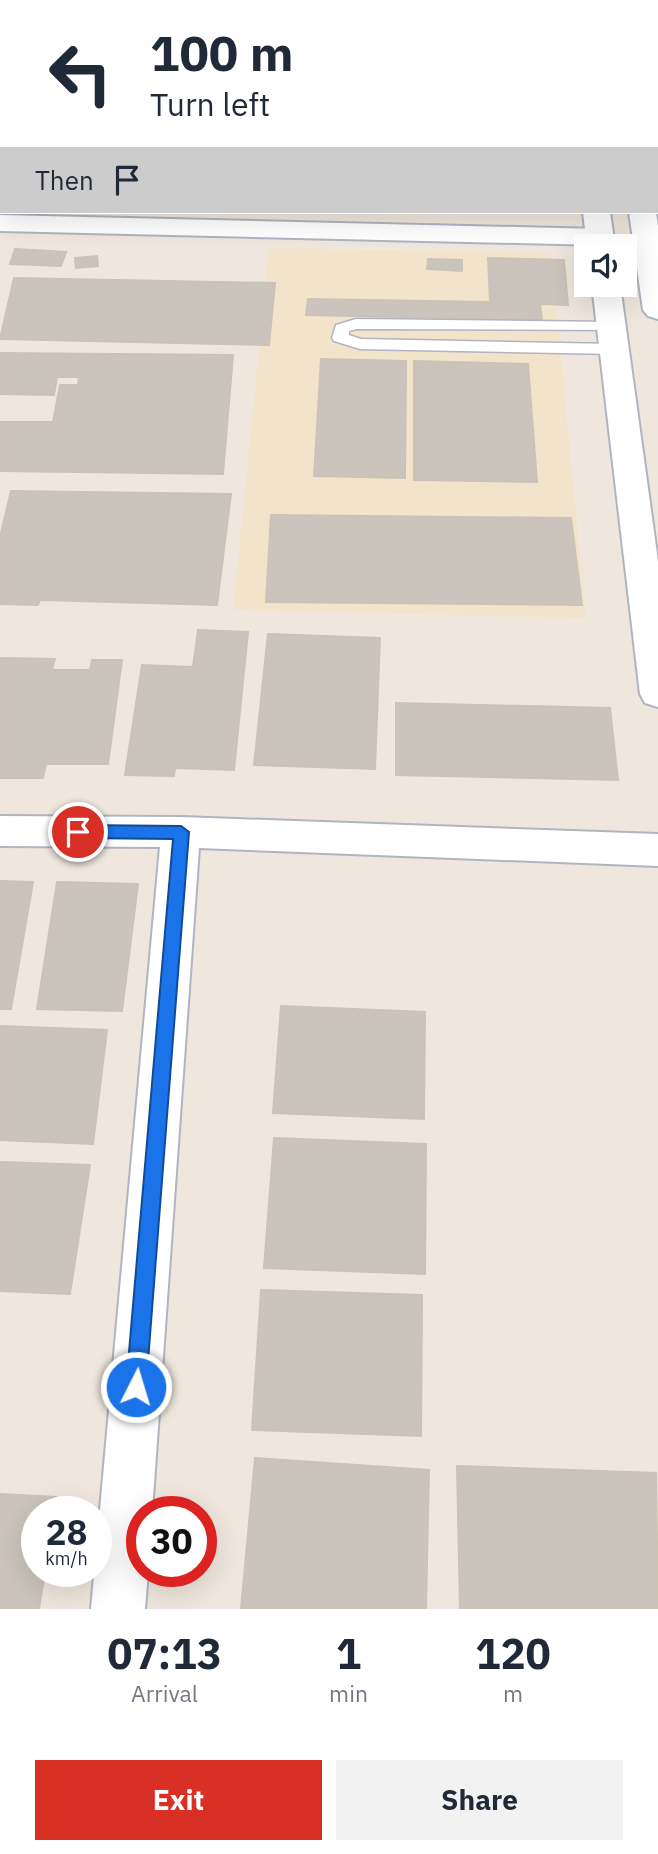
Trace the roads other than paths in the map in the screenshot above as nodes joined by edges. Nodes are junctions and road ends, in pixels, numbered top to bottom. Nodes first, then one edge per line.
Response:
1 (642, 214) edge
2 (0, 223) edge
3 (599, 232) edge
4 (608, 297) edge
5 (658, 310) edge
6 (613, 338) junction
7 (657, 679) edge
8 (0, 831) edge
9 (181, 832) junction
10 (658, 850) edge
11 (118, 1609) edge

1 - 5 street
2 - 3 street
4 - 6 street
6 - 6 lane
6 - 7 street
8 - 9 street
9 - 10 street
9 - 11 street

